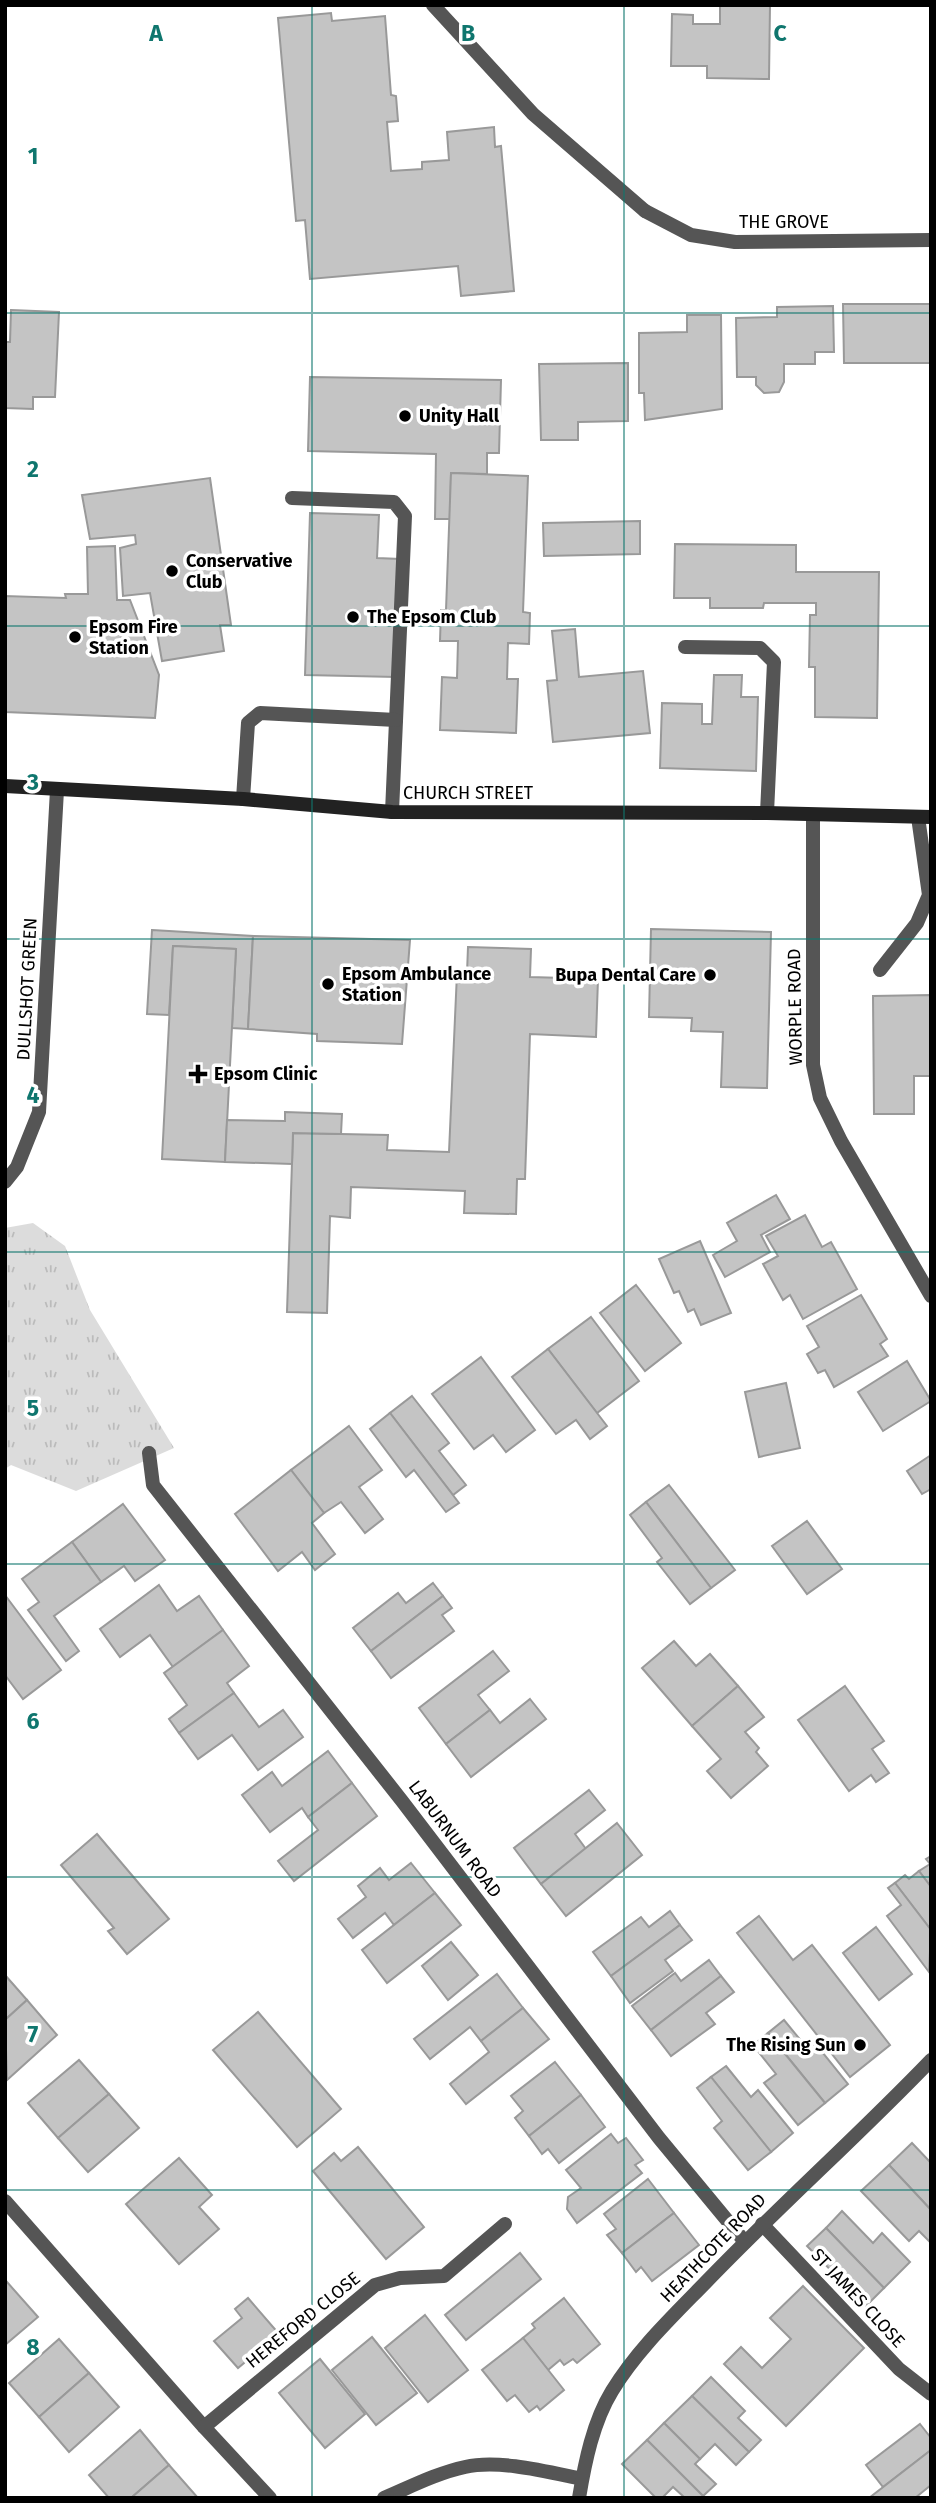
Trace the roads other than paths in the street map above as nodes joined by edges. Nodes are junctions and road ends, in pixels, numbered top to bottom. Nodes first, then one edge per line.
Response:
1 (433, 5) edge
2 (931, 240) edge
3 (292, 498) dead end
4 (685, 647) dead end
5 (396, 720) junction
6 (5, 786) edge
7 (57, 790) junction
8 (243, 799) junction
9 (392, 812) junction
10 (768, 813) junction
11 (813, 815) junction
12 (925, 817) edge
13 (880, 970) dead end
14 (5, 1182) edge
15 (931, 1296) edge
16 (149, 1453) dead end
17 (931, 2060) edge
18 (5, 2201) edge
19 (505, 2224) dead end
20 (762, 2224) junction
21 (745, 2242) junction
22 (931, 2394) edge
23 (204, 2427) junction
24 (582, 2479) junction
25 (270, 2498) edge
26 (384, 2498) edge
27 (579, 2498) edge

1 - 2 street, THE GROVE
3 - 5 street
4 - 10 street
5 - 8 street
5 - 9 street
6 - 7 main road, CHURCH STREET
7 - 8 main road, CHURCH STREET
7 - 14 street, DULLSHOT GREEN
8 - 9 main road, CHURCH STREET
9 - 10 main road, CHURCH STREET
10 - 11 main road, CHURCH STREET
11 - 12 main road, CHURCH STREET
11 - 15 street, WORPLE ROAD
12 - 13 street
16 - 21 street, LABURNUM ROAD
17 - 20 street, HEATHCOTE ROAD
18 - 23 street
19 - 23 street, HEREFORD CLOSE
20 - 21 street, HEATHCOTE ROAD
20 - 22 street, ST JAMES CLOSE
21 - 24 street, HEATHCOTE ROAD
23 - 25 street
24 - 26 street
24 - 27 street, HEATHCOTE ROAD

